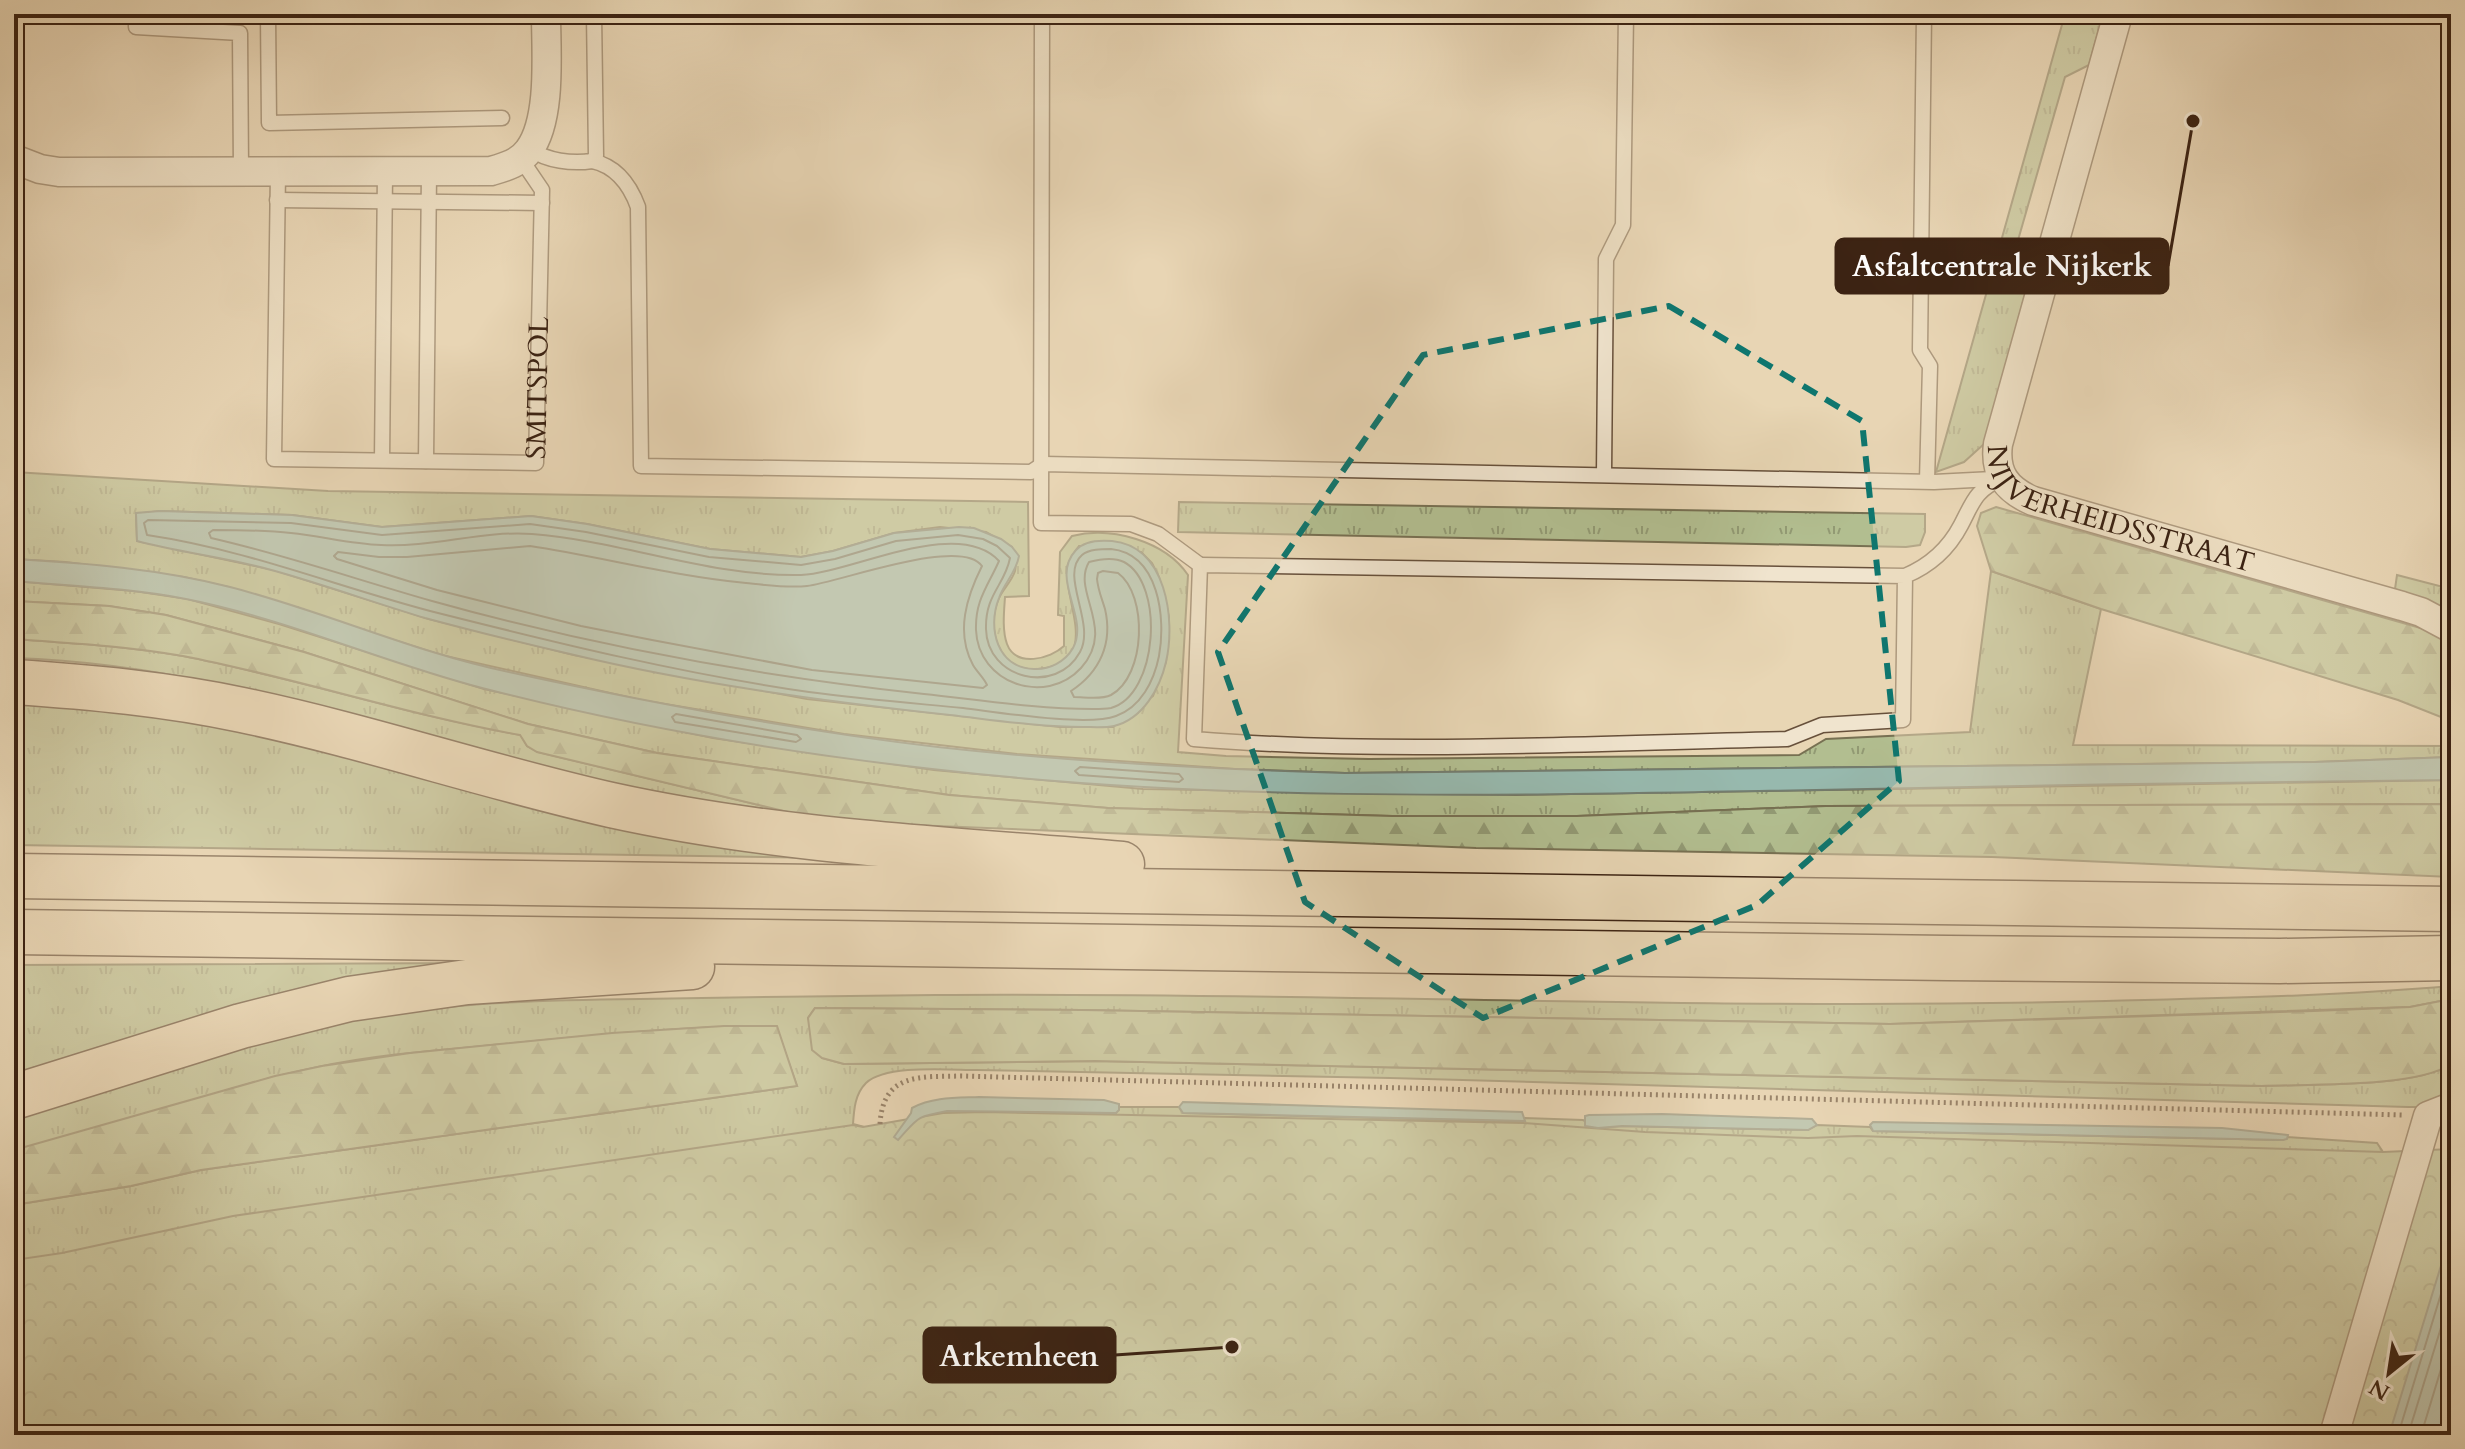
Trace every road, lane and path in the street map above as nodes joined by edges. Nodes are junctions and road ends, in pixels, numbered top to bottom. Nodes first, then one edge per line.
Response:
1 (136, 14) edge
2 (268, 14) edge
3 (546, 14) edge
4 (594, 14) edge
5 (1042, 14) edge
6 (1626, 14) edge
7 (1924, 14) edge
8 (2118, 14) edge
9 (502, 118) dead end
10 (526, 154) junction
11 (14, 159) edge
12 (592, 161) junction
13 (241, 172) junction
14 (385, 173) junction
15 (429, 173) junction
16 (277, 186) junction
17 (385, 201) junction
18 (429, 202) junction
19 (542, 203) junction
20 (382, 460) junction
21 (426, 461) junction
22 (1043, 464) junction
23 (1604, 474) junction
24 (2002, 478) junction
25 (1927, 481) junction
26 (1200, 565) junction
27 (1905, 576) junction
28 (2451, 628) edge
29 (14, 682) edge
30 (14, 876) edge
31 (1465, 895) junction
32 (2451, 909) edge
33 (14, 932) edge
34 (983, 945) junction
35 (2451, 958) edge
36 (14, 1097) edge
37 (2439, 1112) edge
38 (880, 1124) dead end
39 (2334, 1435) edge

1 - 13 lane
2 - 9 lane
3 - 10 street
4 - 12 lane
5 - 22 lane
6 - 23 lane
7 - 25 lane
8 - 24 street, NIJVERHEIDSSTRAAT
10 - 12 lane
10 - 15 street
10 - 19 lane, SMITSPOL
11 - 13 street
12 - 22 lane
13 - 16 street
14 - 15 street
14 - 16 street
14 - 17 lane
15 - 18 lane
16 - 17 lane
16 - 20 lane, SMITSPOL
17 - 18 lane
17 - 20 lane
18 - 19 lane
18 - 21 lane
19 - 21 lane, SMITSPOL
20 - 21 lane, SMITSPOL
22 - 23 lane
22 - 26 lane
23 - 25 lane
24 - 25 lane
24 - 27 lane
24 - 28 street, NIJVERHEIDSSTRAAT
26 - 27 lane
26 - 27 lane
29 - 31 highway
30 - 31 highway
31 - 32 highway
33 - 34 highway
34 - 35 highway
34 - 36 highway
37 - 38 path
37 - 39 street

